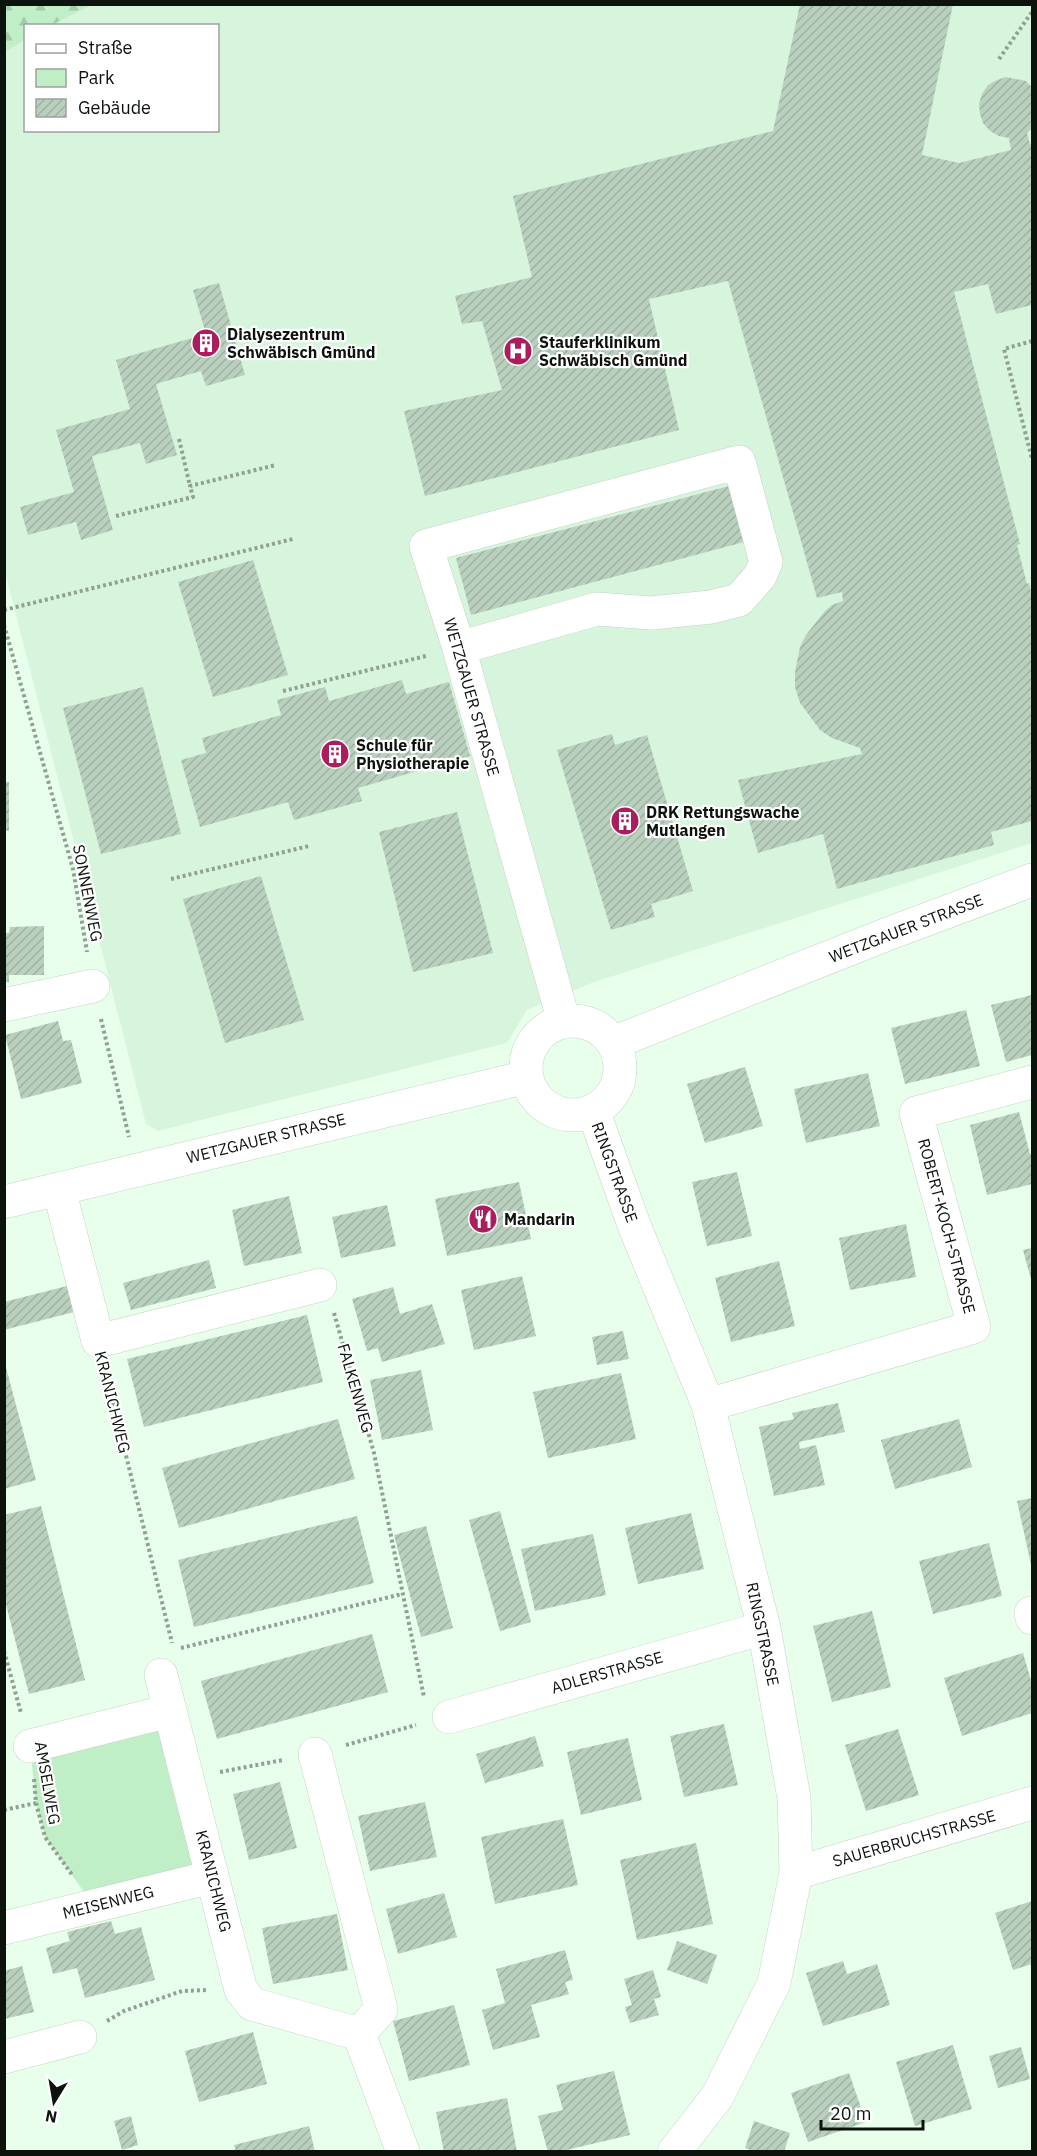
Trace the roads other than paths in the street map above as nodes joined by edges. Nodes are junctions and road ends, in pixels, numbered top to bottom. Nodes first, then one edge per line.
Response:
1 (459, 648) junction
2 (1032, 880) edge
3 (93, 986) road end
4 (4, 1005) edge
5 (564, 1022) junction
6 (613, 1043) junction
7 (527, 1077) junction
8 (1032, 1082) edge
9 (593, 1110) junction
10 (59, 1189) junction
11 (4, 1202) edge
12 (320, 1285) road end
13 (708, 1405) junction
14 (764, 1628) junction
15 (161, 1675) dead end
16 (437, 1707) road end
17 (169, 1711) junction
18 (30, 1746) road end
19 (315, 1754) dead end
20 (1032, 1803) edge
21 (796, 1873) junction
22 (212, 1877) junction
23 (4, 1928) edge
24 (359, 2034) junction
25 (80, 2037) road end
26 (4, 2057) edge
27 (403, 2151) edge
28 (674, 2151) edge

1 - 1 street, WETZGAUER STRASSE
1 - 5 street, WETZGAUER STRASSE
2 - 6 street, WETZGAUER STRASSE
3 - 4 street
5 - 6 street
5 - 7 street
6 - 9 street
7 - 9 street
7 - 10 street, WETZGAUER STRASSE
8 - 13 street, ROBERT-KOCH-STRASSE
9 - 13 street, RINGSTRASSE
10 - 11 street, WETZGAUER STRASSE
10 - 12 street, KRANICHWEG
13 - 14 street, RINGSTRASSE
14 - 16 street, ADLERSTRASSE
14 - 21 street, RINGSTRASSE
15 - 17 street, KRANICHWEG
17 - 18 street
17 - 22 street, KRANICHWEG
19 - 24 street
20 - 21 street, SAUERBRUCHSTRASSE
21 - 28 street, RINGSTRASSE
22 - 23 street, MEISENWEG
22 - 24 street, KRANICHWEG
24 - 27 street
25 - 26 street

